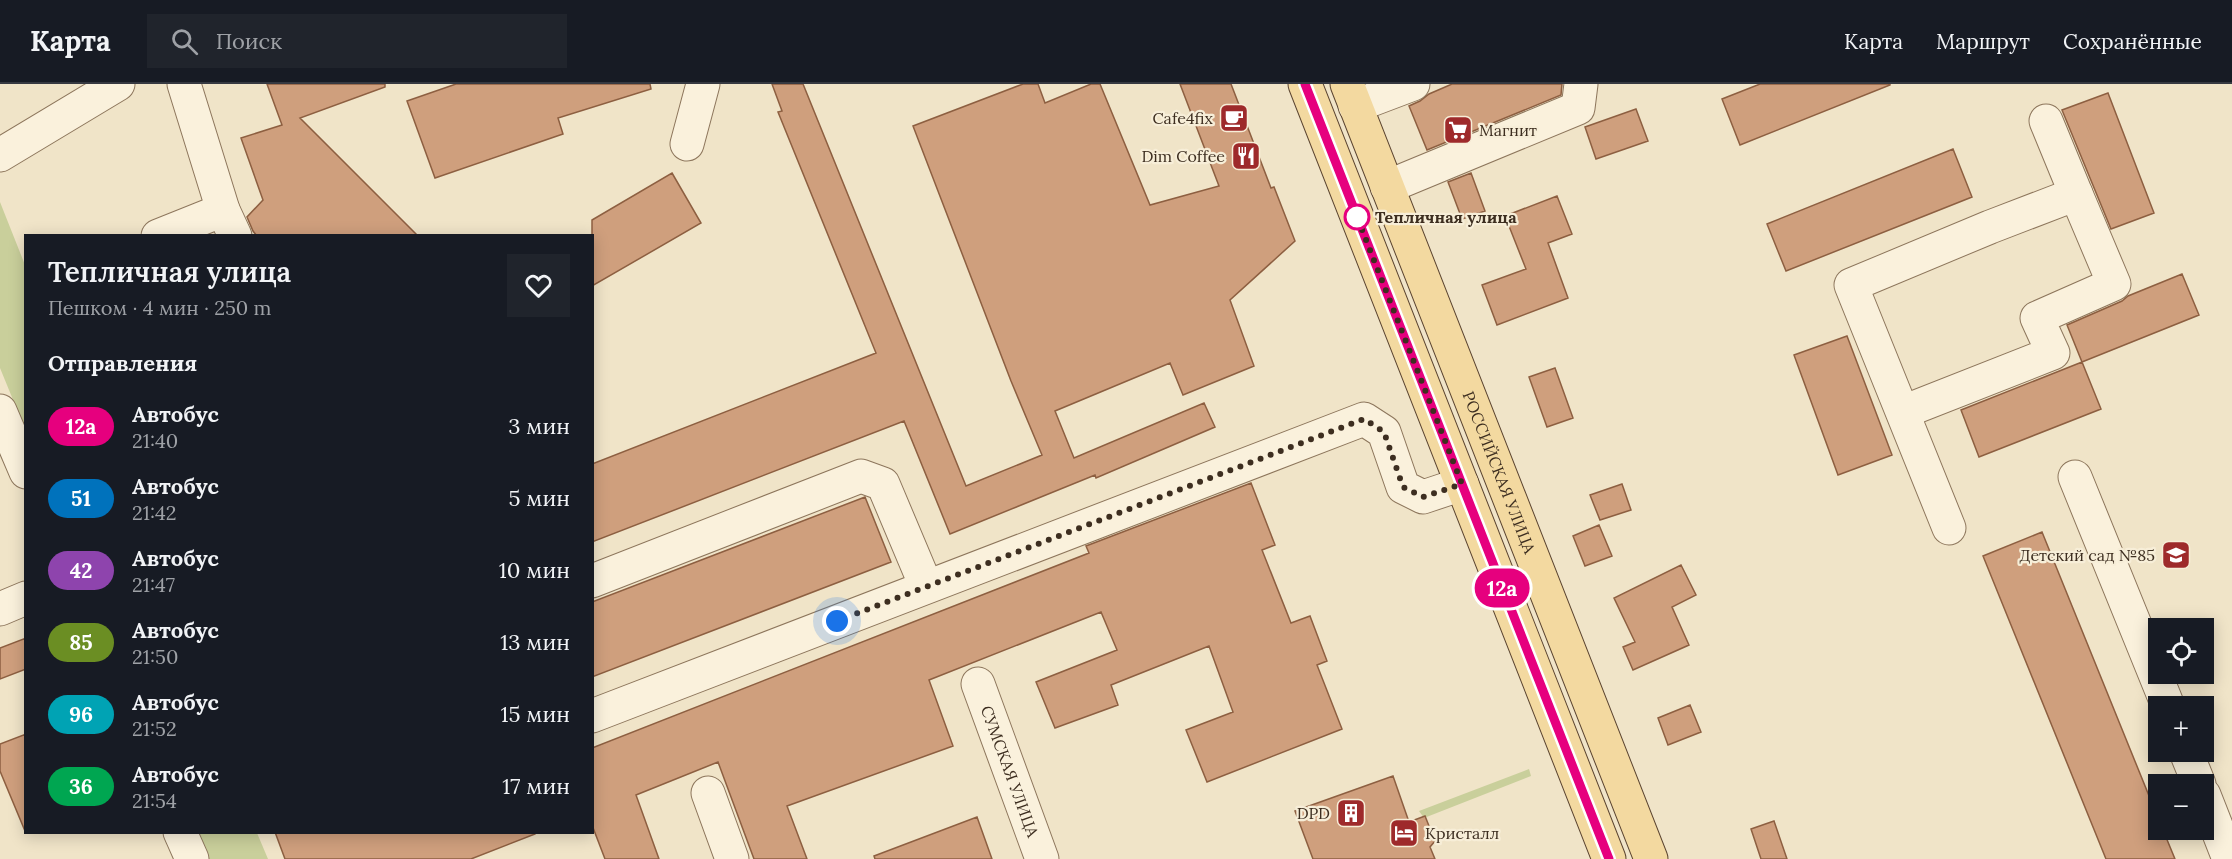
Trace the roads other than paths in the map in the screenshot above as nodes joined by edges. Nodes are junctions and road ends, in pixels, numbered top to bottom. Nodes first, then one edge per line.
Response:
1 (118, 84) edge
2 (183, 84) edge
3 (703, 84) edge
4 (1305, 84) edge
5 (1413, 84) edge
6 (1581, 84) edge
7 (1351, 95) edge
8 (2046, 121) dead end
9 (687, 144) dead end
10 (0, 154) edge
11 (1387, 186) junction
12 (2076, 194) junction
13 (229, 223) edge
14 (169, 234) edge
15 (0, 411) edge
16 (1903, 412) junction
17 (24, 467) edge
18 (2075, 477) dead end
19 (1462, 484) junction
20 (1949, 528) dead end
21 (594, 581) edge
22 (926, 586) junction
23 (24, 598) edge
24 (0, 609) edge
25 (978, 684) dead end
26 (2164, 696) edge
27 (594, 715) edge
28 (708, 793) dead end
29 (2214, 821) edge
30 (181, 834) edge
31 (192, 859) edge
32 (732, 859) edge
33 (1042, 859) edge
34 (1609, 859) edge
35 (1651, 859) edge
36 (2229, 859) edge

1 - 10 street
2 - 13 street
3 - 9 street
4 - 19 main road
5 - 7 street
6 - 11 street
7 - 11 main road, РОССИЙСКАЯ УЛИЦА
8 - 12 street
11 - 35 main road, РОССИЙСКАЯ УЛИЦА
12 - 16 street
12 - 16 street
13 - 14 street
15 - 17 street
16 - 20 street
18 - 26 street
19 - 22 street
19 - 34 main road
21 - 22 street
22 - 27 street
23 - 24 street
25 - 33 street, СУМСКАЯ УЛИЦА
28 - 32 street
29 - 36 street
30 - 31 street

